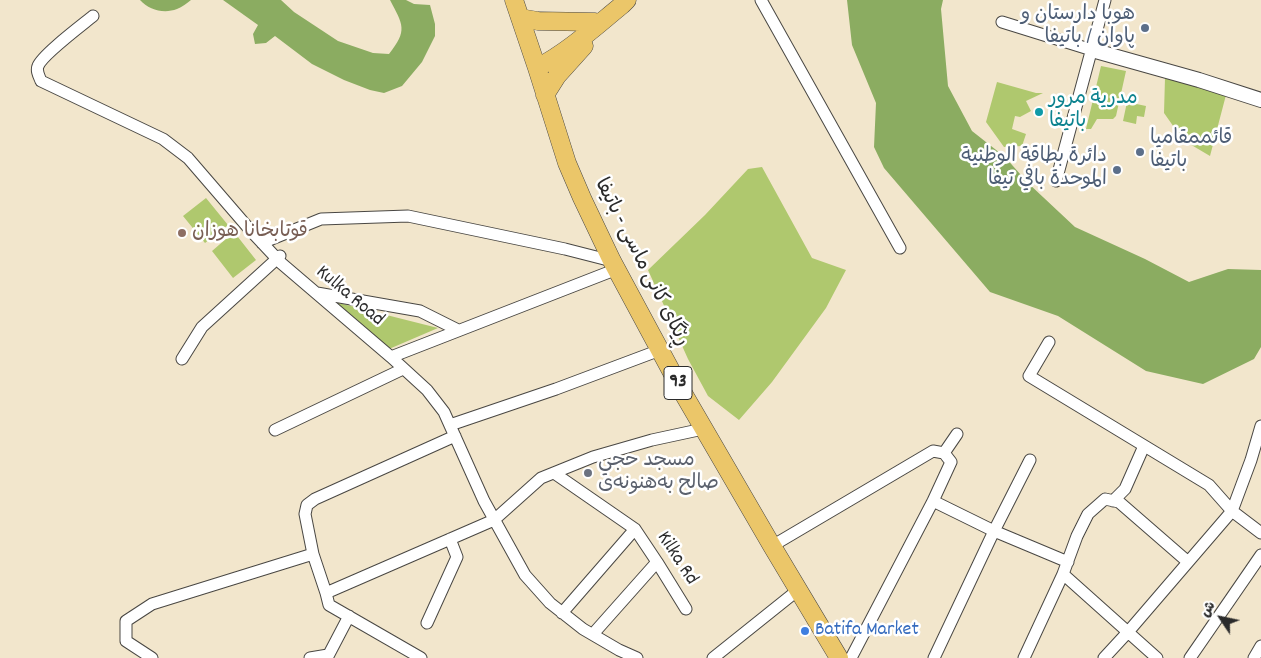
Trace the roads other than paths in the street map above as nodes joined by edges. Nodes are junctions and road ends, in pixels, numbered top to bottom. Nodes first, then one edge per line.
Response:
1 (514, 0) edge
2 (627, 0) edge
3 (761, 0) edge
4 (1105, 0) edge
5 (93, 16) dead end
6 (520, 18) junction
7 (1002, 22) dead end
8 (597, 23) junction
9 (1092, 50) junction
10 (535, 62) junction
11 (545, 95) junction
12 (1261, 100) edge
13 (1056, 181) dead end
14 (262, 243) junction
15 (900, 248) dead end
16 (278, 258) junction
17 (614, 265) junction
18 (316, 293) junction
19 (458, 330) junction
20 (1049, 342) dead end
21 (660, 350) junction
22 (391, 357) junction
23 (182, 359) dead end
24 (403, 368) junction
25 (450, 425) junction
26 (1261, 426) edge
27 (704, 428) junction
28 (275, 430) dead end
29 (957, 434) dead end
30 (455, 436) junction
31 (1144, 446) junction
32 (944, 453) junction
33 (1030, 460) dead end
34 (554, 473) junction
35 (933, 501) junction
36 (1113, 501) junction
37 (1232, 511) junction
38 (494, 520) junction
39 (635, 530) junction
40 (994, 530) junction
41 (1261, 533) edge
42 (450, 539) junction
43 (772, 546) junction
44 (313, 554) junction
45 (1261, 555) edge
46 (657, 562) junction
47 (1068, 562) junction
48 (1188, 562) junction
49 (1063, 574) junction
50 (798, 590) junction
51 (326, 593) junction
52 (686, 609) dead end
53 (562, 612) junction
54 (349, 616) junction
55 (427, 623) dead end
56 (1128, 632) junction
57 (593, 634) junction
58 (1261, 646) edge
59 (328, 657) edge
60 (632, 657) edge
61 (152, 658) edge
62 (310, 658) edge
63 (421, 658) edge
64 (713, 658) edge
65 (840, 658) edge
66 (851, 658) edge
67 (934, 658) edge
68 (1024, 658) edge
69 (1104, 658) edge
70 (1157, 658) edge
71 (1190, 658) edge
72 (1254, 658) edge

1 - 6 main road, ڕێگای کانی ماسی - باتيفا / 93
2 - 8 main road
3 - 15 street
4 - 9 street
5 - 14 street, Kulka Road
6 - 8 main road
6 - 10 main road, ڕێگای کانی ماسی - باتيفا / 93
7 - 9 street
8 - 10 main road
8 - 11 main road
9 - 12 street
9 - 13 street
10 - 11 main road, ڕێگای کانی ماسی - باتيفا / 93
11 - 17 main road, ڕێگای کانی ماسی - باتيفا / 93
14 - 16 street, Kulka Road
14 - 17 street
16 - 18 street, Kulka Road
16 - 23 street
17 - 19 street
17 - 21 main road, ڕێگای کانی ماسی - باتيفا / 93
18 - 19 street
18 - 22 street, Kulka Road
19 - 22 street
20 - 31 street
21 - 25 street
21 - 27 main road, ڕێگای کانی ماسی - باتيفا / 93
22 - 24 street, Kulka Road
24 - 25 street, Kulka Road
24 - 28 street
25 - 30 street, Kulka Road
26 - 37 street
27 - 34 street
27 - 43 main road, ڕێگای کانی ماسی - باتيفا / 93
29 - 32 street
30 - 38 street, Kulka Road
30 - 44 street
31 - 36 street
31 - 37 street
32 - 35 street
32 - 43 street
33 - 40 street
34 - 38 street
34 - 39 street
35 - 40 street
35 - 66 street
36 - 47 street
36 - 48 street
37 - 41 street
37 - 48 street
38 - 42 street
38 - 53 street, Kulka Road
39 - 46 street, Kilka Rd
39 - 53 street
40 - 47 street
40 - 67 street
42 - 51 street
42 - 55 street
43 - 50 main road, ڕێگای کانی ماسی - باتيفا / 93
44 - 51 street
44 - 61 street
45 - 71 street
46 - 52 street, Kilka Rd
46 - 57 street
47 - 49 street
48 - 56 street
49 - 56 street
49 - 68 street
50 - 64 street
50 - 65 main road, ڕێگای کانی ماسی - باتيفا / 93
51 - 54 street
53 - 57 street, Kulka Road
54 - 59 street
54 - 63 street
56 - 69 street
56 - 70 street
57 - 60 street, Kulka Road
58 - 72 street
59 - 62 street

